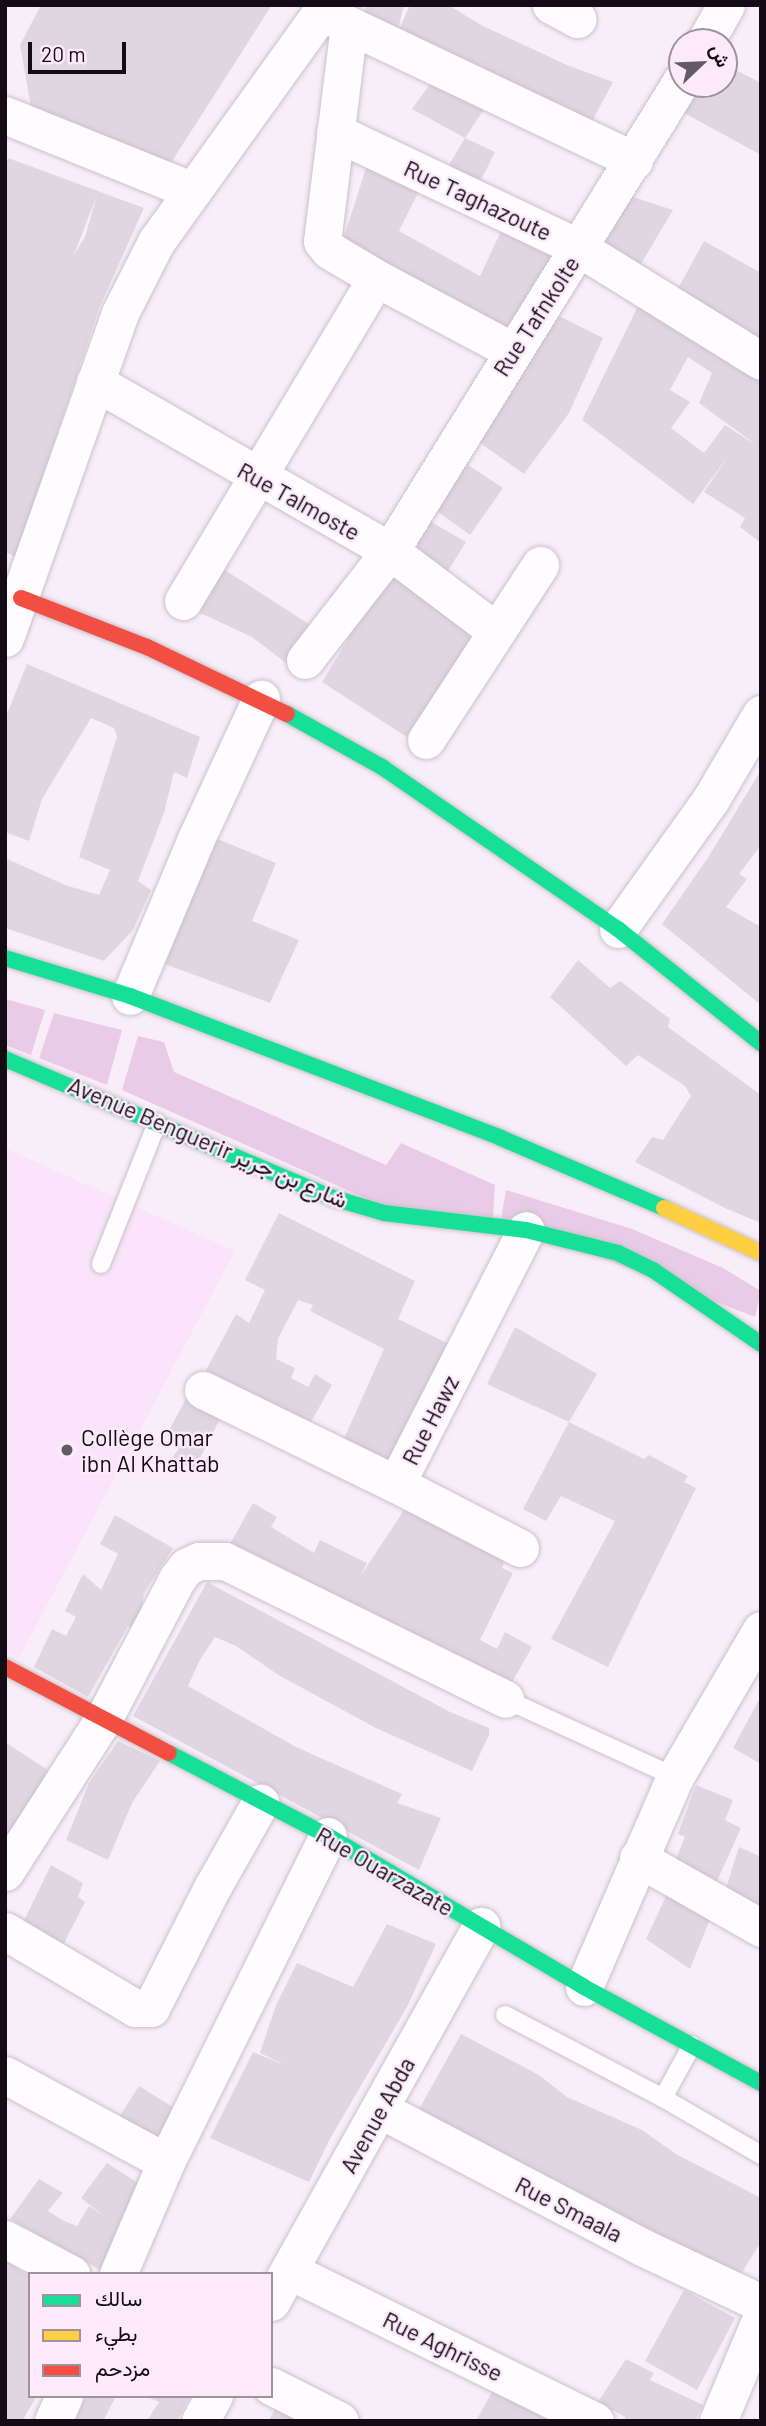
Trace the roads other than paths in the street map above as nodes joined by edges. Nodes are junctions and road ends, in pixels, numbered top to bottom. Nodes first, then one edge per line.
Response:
1 (726, 5) edge
2 (332, 14) edge
3 (713, 28) edge
4 (671, 98) edge
5 (5, 115) edge
6 (335, 132) junction
7 (634, 160) junction
8 (191, 190) junction
9 (579, 248) junction
10 (376, 278) junction
11 (513, 351) junction
12 (761, 361) edge
13 (95, 382) junction
14 (258, 478) junction
15 (390, 551) junction
16 (540, 565) dead end
17 (21, 598) junction
18 (183, 601) dead end
19 (496, 631) junction
20 (5, 638) edge
21 (305, 660) dead end
22 (261, 699) junction
23 (761, 714) edge
24 (426, 740) dead end
25 (618, 929) junction
26 (5, 958) edge
27 (130, 996) junction
28 (761, 1043) edge
29 (5, 1059) edge
30 (157, 1123) junction
31 (526, 1230) junction
32 (761, 1253) edge
33 (101, 1264) dead end
34 (761, 1344) edge
35 (203, 1390) dead end
36 (396, 1484) junction
37 (520, 1548) dead end
38 (761, 1630) edge
39 (5, 1667) edge
40 (505, 1699) joint
41 (104, 1717) junction
42 (675, 1777) junction
43 (260, 1803) junction
44 (327, 1836) junction
45 (638, 1858) junction
46 (5, 1872) edge
47 (481, 1926) junction
48 (761, 1927) edge
49 (5, 1931) edge
50 (584, 1987) junction
51 (505, 2015) dead end
52 (692, 2045) junction
53 (5, 2075) edge
54 (761, 2083) edge
55 (663, 2098) junction
56 (381, 2110) junction
57 (761, 2155) edge
58 (166, 2162) junction
59 (5, 2239) edge
60 (67, 2272) edge
61 (119, 2272) edge
62 (290, 2272) junction
63 (273, 2299) edge
64 (761, 2303) edge
65 (761, 2318) edge
66 (273, 2387) edge
67 (63, 2398) edge
68 (213, 2398) edge
69 (53, 2421) edge
70 (200, 2421) edge
71 (340, 2421) edge
72 (595, 2421) edge
73 (718, 2421) edge

1 - 3 street
2 - 6 street
2 - 7 street
2 - 8 street
4 - 7 street, Rue Tafnkolte
5 - 8 street
6 - 9 street, Rue Taghazoute
6 - 10 street
7 - 9 street, Rue Tafnkolte
8 - 13 street
9 - 11 street, Rue Tafnkolte
9 - 12 street, Rue Taghazoute
10 - 11 street
10 - 14 street
11 - 15 street, Rue Tafnkolte
13 - 14 street, Rue Talmoste
13 - 17 street
14 - 15 street, Rue Talmoste
14 - 18 street
15 - 19 street, Rue Talmoste
15 - 21 street, Rue Tafnkolte
16 - 19 street
17 - 20 street
17 - 22 street
19 - 24 street
22 - 25 street
22 - 27 street
23 - 25 street
25 - 28 street
26 - 27 street
27 - 32 street
29 - 30 street, Avenue Benguerir شارع بن جرير
30 - 31 street, Avenue Benguerir شارع بن جرير
30 - 33 lane
31 - 34 street, Avenue Benguerir شارع بن جرير
31 - 36 street, Rue Hawz
35 - 36 street
36 - 37 street, Rue Hawz
38 - 42 street
39 - 41 street, Rue Ouarzazate
40 - 41 street
40 - 42 lane
41 - 43 street, Rue Ouarzazate
41 - 46 street
42 - 45 street
43 - 44 street, Rue Ouarzazate
43 - 49 street
44 - 47 street, Rue Ouarzazate
44 - 58 street
45 - 48 street
45 - 50 street
47 - 50 street, Rue Ouarzazate
47 - 56 street, Avenue Abda
50 - 52 street, Rue Ouarzazate
51 - 55 lane
52 - 54 street, Rue Ouarzazate
52 - 55 lane
53 - 58 street
55 - 57 lane
56 - 62 street, Avenue Abda
56 - 64 street, Rue Smaala
58 - 61 street
59 - 60 street
62 - 63 street, Avenue Abda
62 - 72 street, Rue Aghrisse
65 - 73 street
66 - 71 street
67 - 69 street
68 - 70 street

